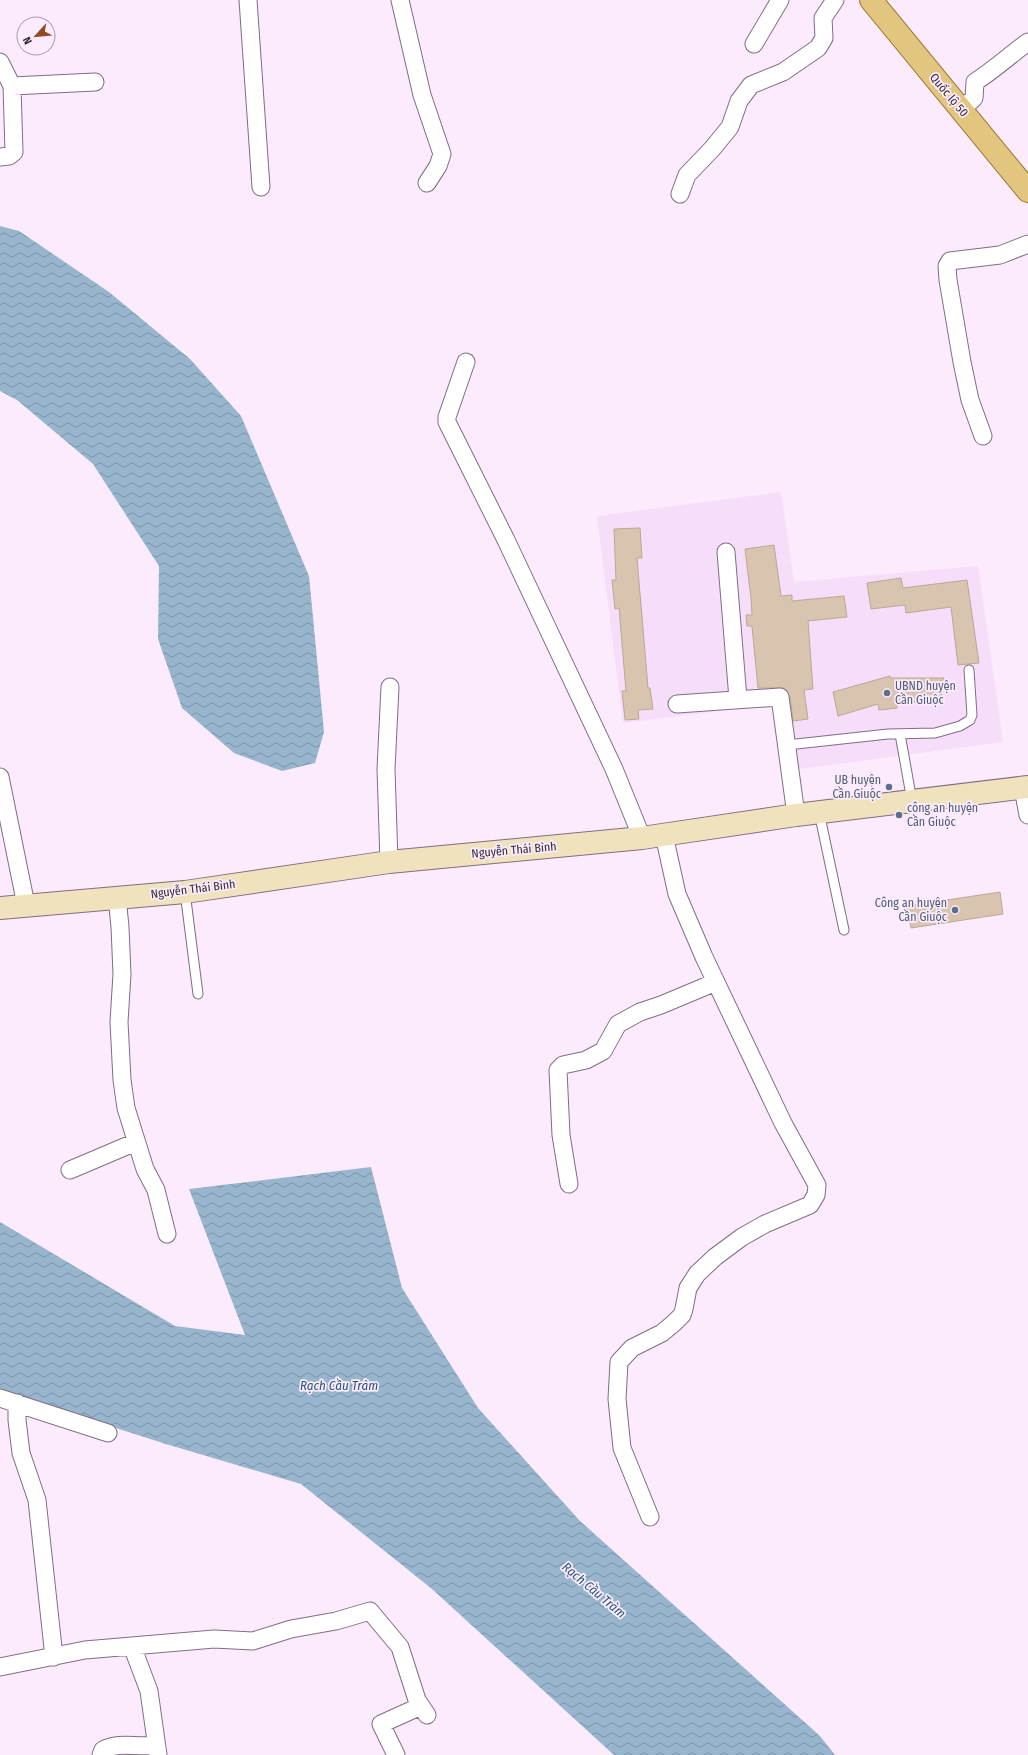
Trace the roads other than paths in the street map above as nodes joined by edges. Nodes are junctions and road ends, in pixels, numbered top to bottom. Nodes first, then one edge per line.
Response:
1 (248, 0) edge
2 (400, 0) edge
3 (780, 0) edge
4 (835, 0) edge
5 (871, 0) edge
6 (1028, 42) edge
7 (754, 44) dead end
8 (0, 62) edge
9 (95, 82) dead end
10 (8, 85) edge
11 (961, 110) junction
12 (0, 157) edge
13 (427, 183) dead end
14 (261, 187) dead end
15 (1028, 191) edge
16 (680, 194) dead end
17 (1028, 244) edge
18 (466, 362) dead end
19 (983, 436) dead end
20 (726, 552) dead end
21 (969, 670) dead end
22 (390, 687) dead end
23 (738, 699) junction
24 (677, 704) dead end
25 (900, 734) junction
26 (787, 745) junction
27 (0, 777) edge
28 (1026, 788) edge
29 (912, 801) junction
30 (819, 812) junction
31 (796, 815) junction
32 (1028, 815) edge
33 (664, 836) junction
34 (642, 838) junction
35 (389, 862) junction
36 (185, 892) junction
37 (117, 897) junction
38 (26, 905) junction
39 (0, 908) edge
40 (844, 930) dead end
41 (716, 982) junction
42 (198, 994) dead end
43 (136, 1142) junction
44 (70, 1170) dead end
45 (569, 1184) dead end
46 (167, 1234) dead end
47 (0, 1398) edge
48 (17, 1403) junction
49 (108, 1433) dead end
50 (650, 1517) dead end
51 (132, 1646) junction
52 (54, 1657) junction
53 (0, 1667) edge
54 (157, 1750) edge
55 (101, 1755) edge
56 (396, 1755) edge

1 - 14 street
2 - 13 street
3 - 7 street
4 - 16 street
5 - 11 main road, Quốc lộ 50
6 - 11 street
8 - 10 street
9 - 10 street
10 - 12 street
11 - 15 main road, Quốc lộ 50
17 - 19 street
18 - 34 street
20 - 23 street
21 - 25 lane
22 - 35 street
23 - 24 street
23 - 26 street
25 - 26 lane
25 - 29 lane
26 - 31 street
27 - 38 street
28 - 29 street, Nguyễn Thái Bình
28 - 32 street
29 - 30 street, Nguyễn Thái Bình
30 - 31 street, Nguyễn Thái Bình
30 - 40 lane
31 - 33 street, Nguyễn Thái Bình
33 - 34 street, Nguyễn Thái Bình
33 - 41 street
34 - 35 street, Nguyễn Thái Bình
35 - 36 street, Nguyễn Thái Bình
36 - 37 street, Nguyễn Thái Bình
36 - 42 lane
37 - 38 street, Nguyễn Thái Bình
37 - 43 street
38 - 39 street, Nguyễn Thái Bình
41 - 45 street
41 - 50 street
43 - 44 street
43 - 46 street
47 - 48 street
48 - 49 street
48 - 52 street
51 - 52 street
51 - 54 street
51 - 56 street
52 - 53 street
54 - 55 street

